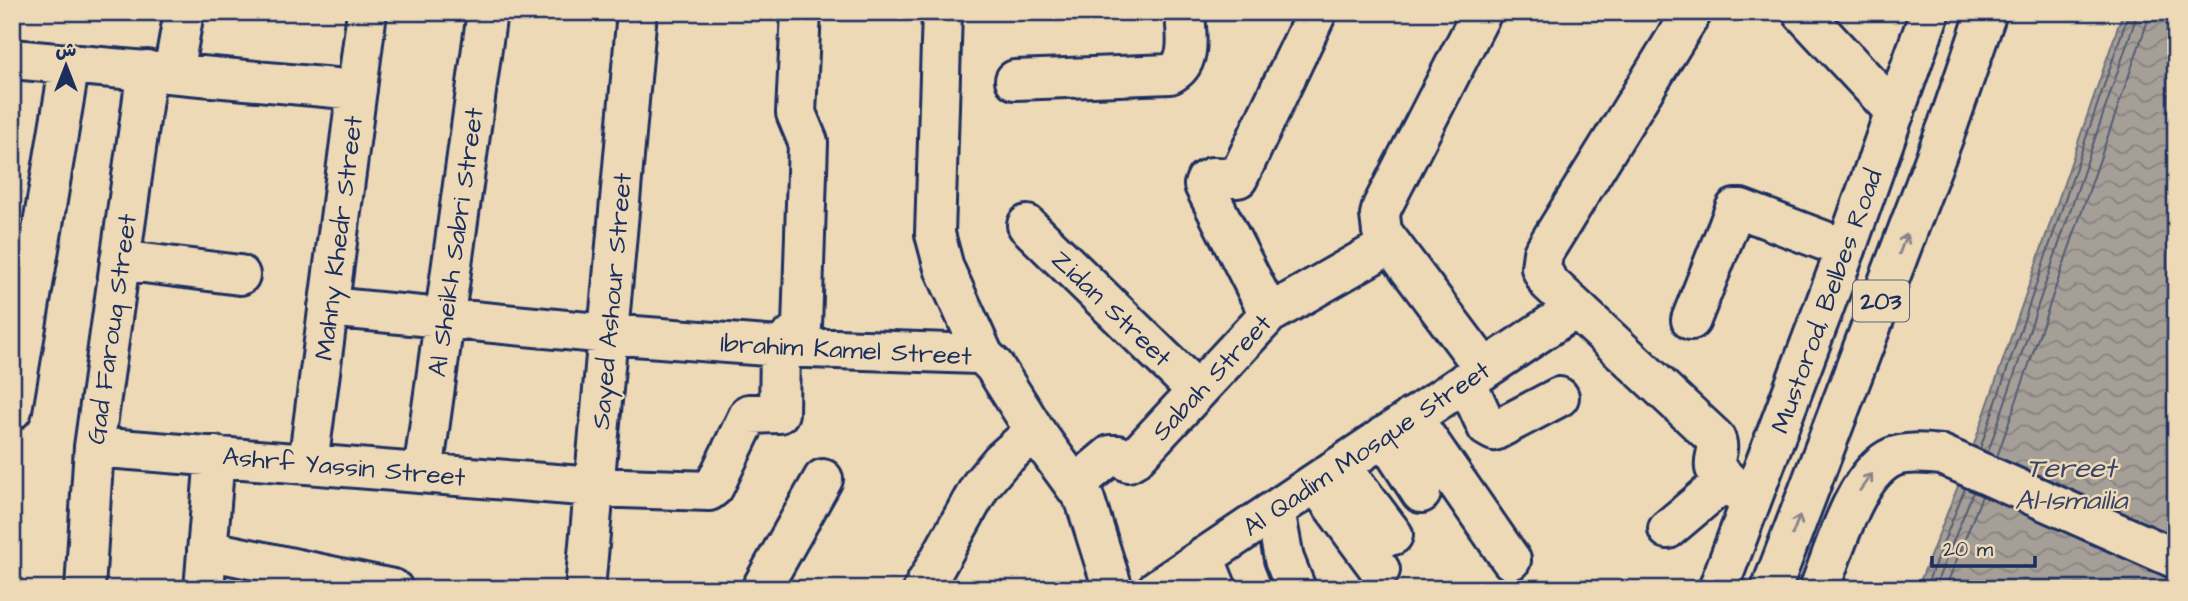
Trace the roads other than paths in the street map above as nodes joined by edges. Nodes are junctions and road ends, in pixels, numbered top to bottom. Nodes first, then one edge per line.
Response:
1 (184, 12) edge
2 (367, 12) edge
3 (487, 12) edge
4 (637, 12) edge
5 (801, 12) edge
6 (942, 12) edge
7 (1185, 12) edge
8 (1317, 12) edge
9 (1482, 12) edge
10 (1692, 12) edge
11 (1802, 12) edge
12 (1930, 12) edge
13 (1987, 12) edge
14 (12, 59) edge
15 (70, 63) junction
16 (160, 72) junction
17 (1015, 80) dead end
18 (357, 90) junction
19 (1895, 112) junction
20 (1027, 225) dead end
21 (1391, 244) junction
22 (1846, 249) junction
23 (120, 260) junction
24 (240, 275) dead end
25 (328, 307) junction
26 (1576, 308) junction
27 (1269, 314) junction
28 (444, 318) junction
29 (1691, 320) dead end
30 (608, 334) junction
31 (780, 346) junction
32 (984, 356) junction
33 (1475, 375) junction
34 (1197, 391) junction
35 (1559, 397) dead end
36 (12, 410) edge
37 (1398, 427) junction
38 (1035, 431) junction
39 (94, 447) junction
40 (215, 456) junction
41 (308, 464) junction
42 (423, 473) junction
43 (1328, 475) junction
44 (824, 479) dead end
45 (1075, 485) junction
46 (594, 486) junction
47 (1738, 492) junction
48 (1421, 494) dead end
49 (1275, 510) junction
50 (1668, 529) dead end
51 (1393, 535) dead end
52 (207, 551) junction
53 (2176, 559) edge
54 (1511, 560) dead end
55 (1380, 570) dead end
56 (1210, 573) edge
57 (347, 584) edge
58 (85, 589) edge
59 (204, 589) edge
60 (393, 589) edge
61 (585, 589) edge
62 (761, 589) edge
63 (923, 589) edge
64 (1112, 589) edge
65 (1157, 589) edge
66 (1296, 589) edge
67 (1718, 589) edge
68 (1771, 589) edge
69 (1819, 589) edge

1 - 16 street, Gad Farouq Street
2 - 18 street, Mahny Khedr Street
3 - 28 street, Al Sheikh Sabri Street
4 - 30 street, Sayed Ashour Street
5 - 31 street
6 - 32 street
7 - 17 street
8 - 27 street
9 - 21 street
10 - 26 street
11 - 19 street
12 - 19 street, Mustorod, Belbes Road / 203
68 -> 13 street, Mustorod, Belbes Road / 203
14 - 15 street
15 - 16 street
15 - 36 street
16 - 18 street
16 - 23 street, Gad Farouq Street
18 - 25 street, Mahny Khedr Street
19 - 22 street, Mustorod, Belbes Road / 203
20 - 34 street, Zidan Street
21 - 27 street, Sabah Street
21 - 33 street
22 - 29 street
22 - 47 street, Mustorod, Belbes Road / 203
23 - 24 street
23 - 39 street, Gad Farouq Street
25 - 28 street, Ibrahim Kamel Street
25 - 41 street, Mahny Khedr Street
26 - 33 street, Al Qadim Mosque Street
26 - 47 street
27 - 34 street, Sabah Street
28 - 30 street, Ibrahim Kamel Street
28 - 42 street, Al Sheikh Sabri Street
30 - 31 street, Ibrahim Kamel Street
30 - 46 street, Sayed Ashour Street
31 - 32 street, Ibrahim Kamel Street
31 - 46 street, Ashrf Yassin Street
32 - 38 street, Ibrahim Kamel Street
33 - 35 street
33 - 37 street, Al Qadim Mosque Street
34 - 45 street, Sabah Street
37 - 43 street, Al Qadim Mosque Street
37 - 48 street
37 - 54 street
38 - 45 street, Ibrahim Kamel Street
38 - 63 street
39 - 40 street, Ashrf Yassin Street
39 - 58 street, Gad Farouq Street
40 - 41 street, Ashrf Yassin Street
40 - 52 street
41 - 42 street, Ashrf Yassin Street
42 - 46 street, Ashrf Yassin Street
43 - 49 street, Al Qadim Mosque Street
43 - 51 street
43 - 55 street
44 - 62 street
45 - 64 street, Ibrahim Kamel Street
46 - 61 street, Sayed Ashour Street
47 - 50 street
47 - 67 street, Mustorod, Belbes Road / 203
49 - 56 street, Al Qadim Mosque Street
49 - 66 street
52 - 57 street
52 - 59 street
69 -> 53 street
56 - 65 street, Al Qadim Mosque Street
57 - 60 street

